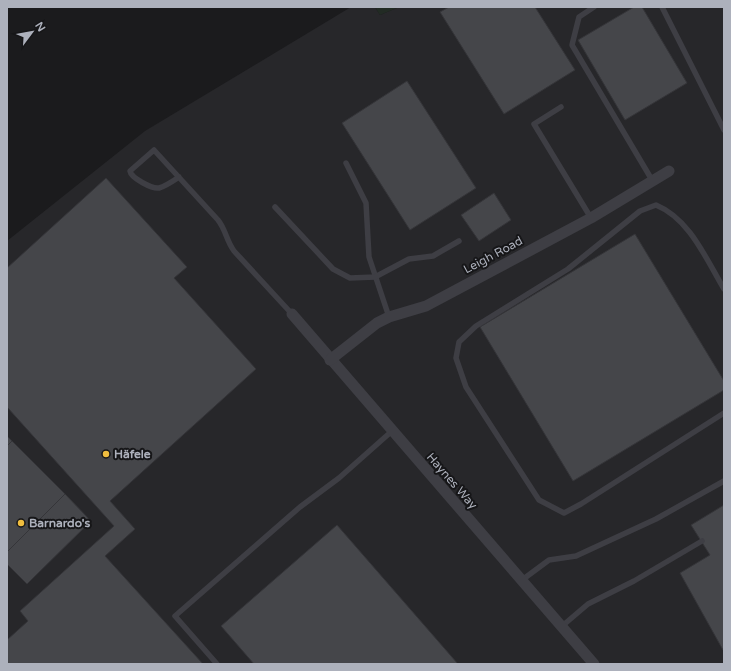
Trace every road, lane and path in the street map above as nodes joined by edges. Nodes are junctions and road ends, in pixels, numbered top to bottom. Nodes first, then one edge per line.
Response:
1 (594, 7) edge
2 (662, 7) edge
3 (561, 107) dead end
4 (724, 130) edge
5 (346, 163) dead end
6 (669, 171) dead end
7 (179, 177) junction
8 (652, 180) junction
9 (275, 207) dead end
10 (591, 218) junction
11 (459, 241) dead end
12 (375, 277) junction
13 (724, 289) edge
14 (292, 314) joint
15 (388, 318) junction
16 (330, 360) junction
17 (724, 412) edge
18 (392, 431) junction
19 (724, 481) edge
20 (702, 541) dead end
21 (522, 580) junction
22 (561, 627) junction
23 (217, 664) edge
24 (594, 664) edge

1 - 8 lane
2 - 4 lane
3 - 10 lane
5 - 12 lane
6 - 8 street, Leigh Road
7 - 7 lane
7 - 14 lane
8 - 10 street, Leigh Road
9 - 12 lane
10 - 15 street, Leigh Road
11 - 12 lane
12 - 15 lane
13 - 17 lane
14 - 16 street, Haynes Way
15 - 16 street, Leigh Road
16 - 18 street, Haynes Way
18 - 21 street, Haynes Way
18 - 23 lane
19 - 21 lane
20 - 22 lane
21 - 22 street, Haynes Way
22 - 24 street, Haynes Way

